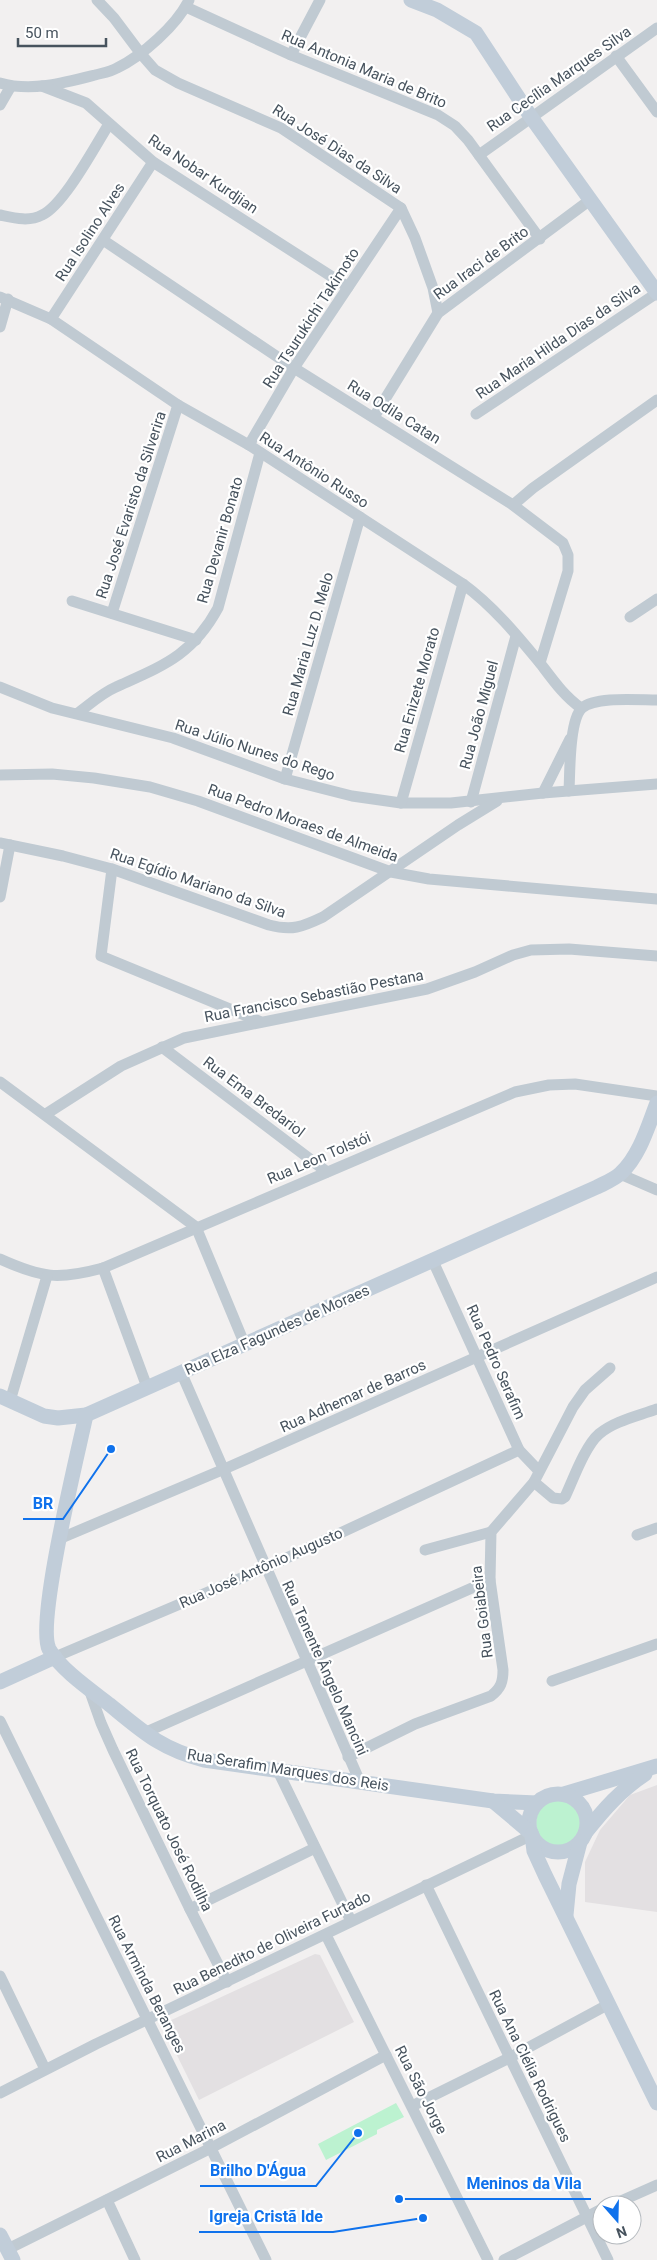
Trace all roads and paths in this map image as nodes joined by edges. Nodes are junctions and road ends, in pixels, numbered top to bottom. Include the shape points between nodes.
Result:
1 (97, 0) edge
2 (320, 0) edge
3 (413, 0) edge
4 (187, 4) edge
5 (657, 28) edge
6 (141, 54) junction
7 (291, 55) junction
8 (616, 56) junction
9 (5, 84) edge
10 (42, 86) junction
11 (0, 105) edge
12 (657, 112) edge
13 (531, 116) junction
14 (109, 124) junction
15 (479, 155) junction
16 (153, 162) junction
17 (590, 200) junction
18 (401, 208) junction
19 (0, 215) edge
20 (540, 239) junction
21 (103, 240) junction
22 (348, 287) junction
23 (657, 293) edge
24 (4, 298) edge
25 (438, 313) junction
26 (51, 319) junction
27 (0, 327) edge
28 (294, 368) junction
29 (657, 400) edge
30 (178, 405) junction
31 (476, 414) dead end
32 (374, 416) junction
33 (248, 446) junction
34 (260, 453) junction
35 (513, 505) junction
36 (360, 517) junction
37 (463, 584) junction
38 (657, 599) edge
39 (72, 601) dead end
40 (112, 613) junction
41 (630, 617) dead end
42 (516, 636) junction
43 (196, 640) junction
44 (540, 663) junction
45 (0, 687) edge
46 (657, 700) edge
47 (581, 708) junction
48 (78, 713) junction
49 (573, 732) junction
50 (0, 775) edge
51 (285, 779) junction
52 (657, 784) edge
53 (568, 791) junction
54 (543, 793) junction
55 (501, 798) junction
56 (471, 802) junction
57 (401, 803) junction
58 (5, 844) edge
59 (112, 869) junction
60 (391, 872) junction
61 (0, 897) edge
62 (657, 899) edge
63 (657, 956) edge
64 (259, 1022) junction
65 (162, 1047) junction
66 (0, 1082) edge
67 (657, 1096) edge
68 (657, 1103) edge
69 (46, 1114) junction
70 (327, 1172) junction
71 (620, 1174) junction
72 (657, 1190) edge
73 (196, 1227) junction
74 (0, 1259) edge
75 (432, 1259) junction
76 (103, 1268) junction
77 (46, 1276) junction
78 (657, 1277) edge
79 (245, 1345) junction
80 (479, 1357) junction
81 (610, 1368) dead end
82 (181, 1372) junction
83 (147, 1387) junction
84 (5, 1398) edge
85 (657, 1409) edge
86 (86, 1415) junction
87 (519, 1450) junction
88 (222, 1470) junction
89 (536, 1477) junction
90 (657, 1528) edge
91 (491, 1532) junction
92 (638, 1536) dead end
93 (59, 1539) junction
94 (425, 1550) dead end
95 (265, 1568) junction
96 (490, 1580) junction
97 (657, 1644) edge
98 (55, 1657) junction
99 (307, 1662) junction
100 (552, 1681) dead end
101 (0, 1682) edge
102 (89, 1689) junction
103 (0, 1721) edge
104 (144, 1733) junction
105 (348, 1757) junction
106 (656, 1766) edge
107 (277, 1769) junction
108 (360, 1782) junction
109 (564, 1794) junction
110 (493, 1801) junction
111 (536, 1803) junction
112 (531, 1834) junction
113 (583, 1837) junction
114 (315, 1848) junction
115 (426, 1885) junction
116 (190, 1909) junction
117 (566, 1915) junction
118 (351, 1921) junction
119 (326, 1935) junction
120 (0, 1976) edge
121 (228, 1982) junction
122 (609, 2004) junction
123 (148, 2019) junction
124 (386, 2054) junction
125 (509, 2058) junction
126 (45, 2069) junction
127 (0, 2093) edge
128 (657, 2103) edge
129 (412, 2106) junction
130 (212, 2148) junction
131 (657, 2185) edge
132 (634, 2195) edge
133 (107, 2200) junction
134 (592, 2214) edge
135 (587, 2216) junction
136 (0, 2235) edge
137 (10, 2255) edge
138 (136, 2260) edge
139 (266, 2260) edge
140 (488, 2260) edge
141 (504, 2260) edge
142 (608, 2260) edge

1 - 6 street, Rua José Dias da Silva
2 - 7 street
3 - 13 street via 476,33
4 - 6 street
4 - 7 street, Rua Antonia Maria de Brito
5 - 8 street, Rua Cecília Marques Silva
6 - 10 street via 116,69
6 - 18 street, Rua José Dias da Silva via 155,70 172,81 281,128
7 - 15 street, Rua Antonia Maria de Brito via 438,115 455,126
8 - 12 street
8 - 13 street, Rua Cecília Marques Silva
9 - 10 street
9 - 11 street
10 - 14 street, Rua Nobar Kurdjian via 86,103
13 - 15 street, Rua Cecília Marques Silva
13 - 17 street
14 - 16 street, Rua Nobar Kurdjian
14 - 19 street via 52,209 31,219
15 - 20 street, Rua Antonia Maria de Brito
16 - 21 street, Rua Isolino Alves
16 - 22 street, Rua Nobar Kurdjian
17 - 20 street, Rua Iraci de Brito
17 - 23 street
18 - 22 street, Rua Tsurukichi Takimoto
18 - 25 street, Rua José Dias da Silva via 430,280
20 - 25 street, Rua Iraci de Brito
21 - 26 street, Rua Isolino Alves
21 - 28 street, Rua Odila Catan
22 - 28 street, Rua Tsurukichi Takimoto
23 - 31 street, Rua Maria Hilda Dias da Silva
24 - 26 street, Rua Antônio Russo
24 - 27 street
25 - 32 street, Rua Iraci de Brito
26 - 30 street, Rua Antônio Russo
28 - 32 street, Rua Odila Catan
28 - 33 street, Rua Tsurukichi Takimoto
29 - 35 street
30 - 33 street, Rua Antônio Russo
30 - 40 street, Rua José Evaristo da Silverira
32 - 35 street, Rua Odila Catan
33 - 34 street, Rua Antônio Russo
34 - 36 street, Rua Antônio Russo
34 - 43 street, Rua Devanir Bonato via 218,608
35 - 44 street, Rua Odila Catan via 563,543 568,555 568,571
36 - 37 street, Rua Antônio Russo
36 - 51 street, Rua Maria Luz D. Melo
37 - 42 street, Rua Antônio Russo via 482,599
37 - 57 street, Rua Enizete Morato
38 - 41 street
39 - 40 street
40 - 43 street
42 - 44 street, Rua Antônio Russo
42 - 56 street, Rua João Miguel
43 - 48 street, Rua Devanir Bonato via 152,672 115,687
44 - 47 street, Rua Antônio Russo via 564,694
45 - 48 street, Rua Júlio Nunes do Rego via 52,708
46 - 47 street via 598,701
47 - 49 street
48 - 51 street, Rua Júlio Nunes do Rego via 174,738
49 - 53 street
49 - 54 street
50 - 60 street, Rua Pedro Moraes de Almeida via 60,775 150,787 198,801
51 - 57 street, Rua Júlio Nunes do Rego via 352,796
52 - 53 street, Rua Júlio Nunes do Rego
53 - 54 street, Rua Júlio Nunes do Rego
54 - 55 street, Rua Júlio Nunes do Rego
55 - 56 street, Rua Júlio Nunes do Rego
55 - 60 street, Rua Egídio Mariano da Silva
56 - 57 street, Rua Júlio Nunes do Rego
58 - 59 street, Rua Egídio Mariano da Silva
58 - 61 street
59 - 60 street, Rua Egídio Mariano da Silva via 286,930 323,916
59 - 64 street via 101,956
60 - 62 street, Rua Pedro Moraes de Almeida via 482,886
63 - 64 street, Rua Francisco Sebastião Pestana via 569,949 531,950 427,990
64 - 65 street, Rua Francisco Sebastião Pestana via 193,1036
65 - 69 street, Rua Francisco Sebastião Pestana via 121,1066
65 - 70 street, Rua Ema Bredariol
66 - 69 street
67 - 70 street, Rua Leon Tolstói via 575,1084 515,1092
68 - 71 street, Rua Elza Fagundes de Moraes via 637,1151
69 - 73 street
70 - 73 street, Rua Leon Tolstói
71 - 72 street
71 - 75 street, Rua Elza Fagundes de Moraes via 598,1187
73 - 76 street, Rua Leon Tolstói
73 - 79 street
74 - 77 street, Rua Leon Tolstói
75 - 79 street, Rua Elza Fagundes de Moraes
75 - 80 street, Rua Pedro Serafim
76 - 77 street, Rua Leon Tolstói via 62,1277
76 - 83 street
77 - 84 street
78 - 80 street, Rua Adhemar de Barros
79 - 82 street, Rua Elza Fagundes de Moraes
80 - 87 street, Rua Pedro Serafim
80 - 88 street, Rua Adhemar de Barros
81 - 89 street via 585,1390 573,1407
82 - 83 street, Rua Elza Fagundes de Moraes
82 - 88 street, Rua Tenente Ângelo Mancini
83 - 86 street, Rua Elza Fagundes de Moraes
84 - 86 street, Rua Elza Fagundes de Moraes via 44,1416
85 - 89 street, Rua Pedro Serafim via 598,1434 562,1499 554,1498
86 - 93 street
87 - 89 street, Rua Pedro Serafim
87 - 95 street, Rua José Antônio Augusto
88 - 93 street, Rua Adhemar de Barros
88 - 95 street, Rua Tenente Ângelo Mancini
89 - 91 street
90 - 92 street
91 - 94 street
91 - 96 street, Rua Goiabeira
93 - 98 street via 46,1624 48,1647
95 - 98 street, Rua José Antônio Augusto
95 - 99 street, Rua Tenente Ângelo Mancini
96 - 99 street
96 - 105 street, Rua Goiabeira via 504,1681 495,1693 415,1724
97 - 100 street
98 - 101 street, Rua José Antônio Augusto
98 - 102 street, Rua Serafim Marques dos Reis
99 - 104 street
99 - 105 street, Rua Tenente Ângelo Mancini
102 - 104 street, Rua Serafim Marques dos Reis
102 - 116 street, Rua Torquato José Rodilha via 109,1741
103 - 123 street, Rua Arminda Beranges
104 - 107 street, Rua Serafim Marques dos Reis via 172,1751 188,1756
105 - 108 street, Rua Tenente Ângelo Mancini
106 - 109 street
106 - 113 street via 623,1789
107 - 108 street, Rua Serafim Marques dos Reis
107 - 114 street
108 - 110 street, Rua Serafim Marques dos Reis
109 - 111 street via 544,1797
109 - 113 street via 580,1804 586,1817
110 - 111 street, Rua Serafim Marques dos Reis
110 - 112 street
111 - 112 street via 529,1817
112 - 113 street via 545,1849 555,1852 565,1851
112 - 115 street, Rua Benedito de Oliveira Furtado
112 - 117 street via 534,1851
113 - 117 street via 569,1884
114 - 116 street
114 - 118 street
115 - 118 street, Rua Benedito de Oliveira Furtado
115 - 125 street, Rua Ana Clélia Rodrigues
116 - 121 street, Rua Torquato José Rodilha
117 - 122 street
118 - 119 street, Rua Benedito de Oliveira Furtado
119 - 121 street, Rua Benedito de Oliveira Furtado
119 - 124 street, Rua São Jorge
120 - 126 street
121 - 123 street, Rua Benedito de Oliveira Furtado
122 - 125 street
122 - 128 street
123 - 126 street, Rua Benedito de Oliveira Furtado
123 - 130 street, Rua Arminda Beranges
124 - 129 street, Rua São Jorge
124 - 130 street, Rua Marina
125 - 129 street
125 - 135 street, Rua Ana Clélia Rodrigues
126 - 127 street, Rua Benedito de Oliveira Furtado
129 - 140 street, Rua São Jorge
130 - 133 street, Rua Marina
130 - 139 street, Rua Arminda Beranges
131 - 132 street
133 - 137 street, Rua Marina
133 - 138 street
134 - 135 street
135 - 141 street
135 - 142 street, Rua Ana Clélia Rodrigues
136 - 137 street

